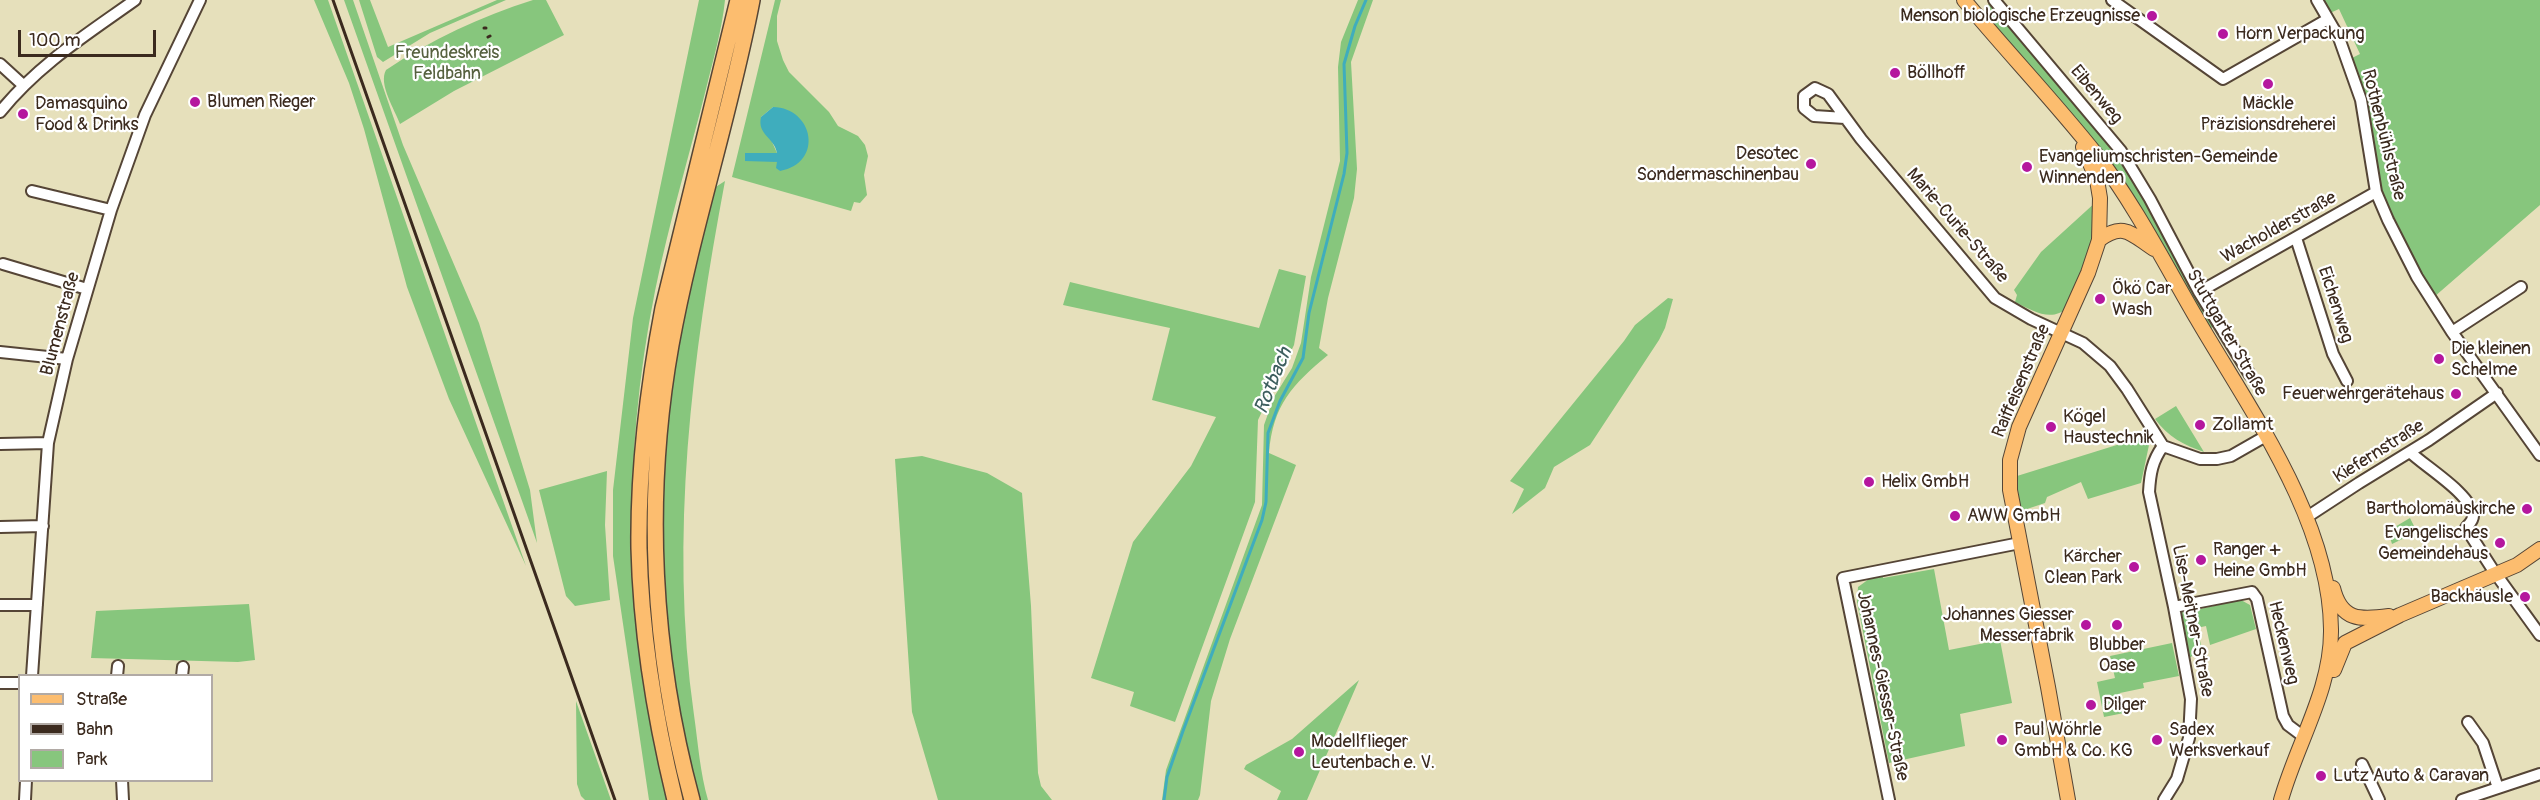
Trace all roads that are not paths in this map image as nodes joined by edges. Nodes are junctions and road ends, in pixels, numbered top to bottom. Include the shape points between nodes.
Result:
1 (135, 0) edge
2 (200, 0) edge
3 (752, 0) edge
4 (1994, 0) edge
5 (2112, 0) edge
6 (2317, 0) edge
7 (1968, 2) edge
8 (735, 4) edge
9 (2328, 19) junction
10 (0, 64) edge
11 (23, 85) junction
12 (0, 112) edge
13 (1845, 118) dead end
14 (2072, 126) junction
15 (32, 191) dead end
16 (2376, 192) junction
17 (111, 210) junction
18 (2296, 238) junction
19 (2099, 240) junction
20 (2158, 252) junction
21 (3, 264) dead end
22 (2521, 287) dead end
23 (87, 289) junction
24 (2199, 292) junction
25 (2452, 332) junction
26 (2062, 333) junction
27 (0, 352) edge
28 (67, 359) junction
29 (2250, 375) dead end
30 (2347, 381) dead end
31 (2497, 393) junction
32 (2266, 436) junction
33 (48, 443) junction
34 (0, 444) edge
35 (2163, 446) junction
36 (2410, 453) junction
37 (2540, 455) edge
38 (2307, 517) junction
39 (43, 526) junction
40 (0, 527) edge
41 (2020, 543) junction
42 (2540, 549) edge
43 (2325, 574) junction
44 (2496, 574) junction
45 (0, 605) edge
46 (37, 605) junction
47 (2174, 607) junction
48 (2400, 615) junction
49 (2540, 635) edge
50 (32, 674) edge
51 (0, 683) edge
52 (18, 683) edge
53 (2319, 698) junction
54 (2468, 722) dead end
55 (2304, 737) junction
56 (2362, 764) dead end
57 (2540, 774) edge
58 (26, 782) edge
59 (122, 782) edge
60 (2498, 788) junction
61 (25, 800) edge
62 (123, 800) edge
63 (675, 800) edge
64 (692, 800) edge
65 (1888, 800) edge
66 (2068, 800) edge
67 (2164, 800) edge
68 (2281, 800) edge
69 (2379, 800) edge
70 (2462, 800) edge

1 - 11 street via 52,58
2 - 17 street, Blumenstraße via 145,115
3 - 64 highway via 679,307 657,457 655,538 661,640
4 - 24 street, Eibenweg via 2121,151
5 - 9 street via 2223,79
6 - 9 street, Rothenbühlstraße
7 - 14 main road, Stuttgarter Straße
8 - 63 highway via 663,308 644,430 639,550 645,622 651,685
9 - 16 street, Rothenbühlstraße via 2361,100
10 - 11 street
11 - 12 street
13 - 26 street, Marie-Curie-Straße via 1995,298
14 - 19 main road, Raiffeisenstraße via 2097,180
14 - 20 main road, Stuttgarter Straße via 2119,186
15 - 17 street
16 - 18 street, Wacholderstraße
16 - 25 street, Rothenbühlstraße via 2417,277
17 - 23 street, Blumenstraße
18 - 24 street, Wacholderstraße
18 - 30 street, Eichenweg via 2333,354
19 - 20 main road via 2121,230 2132,233
19 - 26 main road, Raiffeisenstraße
20 - 32 main road, Stuttgarter Straße
21 - 23 street
22 - 25 street
23 - 28 street, Blumenstraße
24 - 29 street, Eibenweg
25 - 31 street, Rothenbühlstraße
26 - 35 street, Marie-Curie-Straße via 2083,343 2110,366
26 - 41 main road, Raiffeisenstraße via 2014,442 2010,490
27 - 28 street
28 - 33 street, Blumenstraße
31 - 36 street, Kiefernstraße
31 - 37 street, Rothenbühlstraße
32 - 35 street via 2231,456 2217,459 2200,459
32 - 38 main road, Stuttgarter Straße
33 - 34 street
33 - 39 street, Blumenstraße
35 - 47 street, Lise-Meitner-Straße via 2150,472 2149,492
36 - 38 street, Kiefernstraße
36 - 44 street via 2467,501 2473,519 2466,528
38 - 43 main road, Stuttgarter Straße
39 - 40 street
39 - 46 street, Blumenstraße
41 - 65 street, Johannes-Giesser-Straße via 1843,578
41 - 66 main road, Raiffeisenstraße
42 - 44 main road via 2526,561
43 - 48 main road via 2338,604 2348,615
43 - 53 main road, Stuttgarter Straße via 2331,628
44 - 48 main road
44 - 49 street
45 - 46 street
46 - 50 street, Blumenstraße
47 - 55 street, Heckenweg via 2252,592 2257,599 2283,716
47 - 67 street, Lise-Meitner-Straße via 2192,719 2183,763
48 - 53 main road via 2345,643 2331,683
51 - 52 street
53 - 55 main road, Stuttgarter Straße
54 - 60 street via 2482,742
55 - 68 main road, Stuttgarter Straße
56 - 69 street
57 - 60 street
58 - 61 street
59 - 62 street
60 - 70 street

